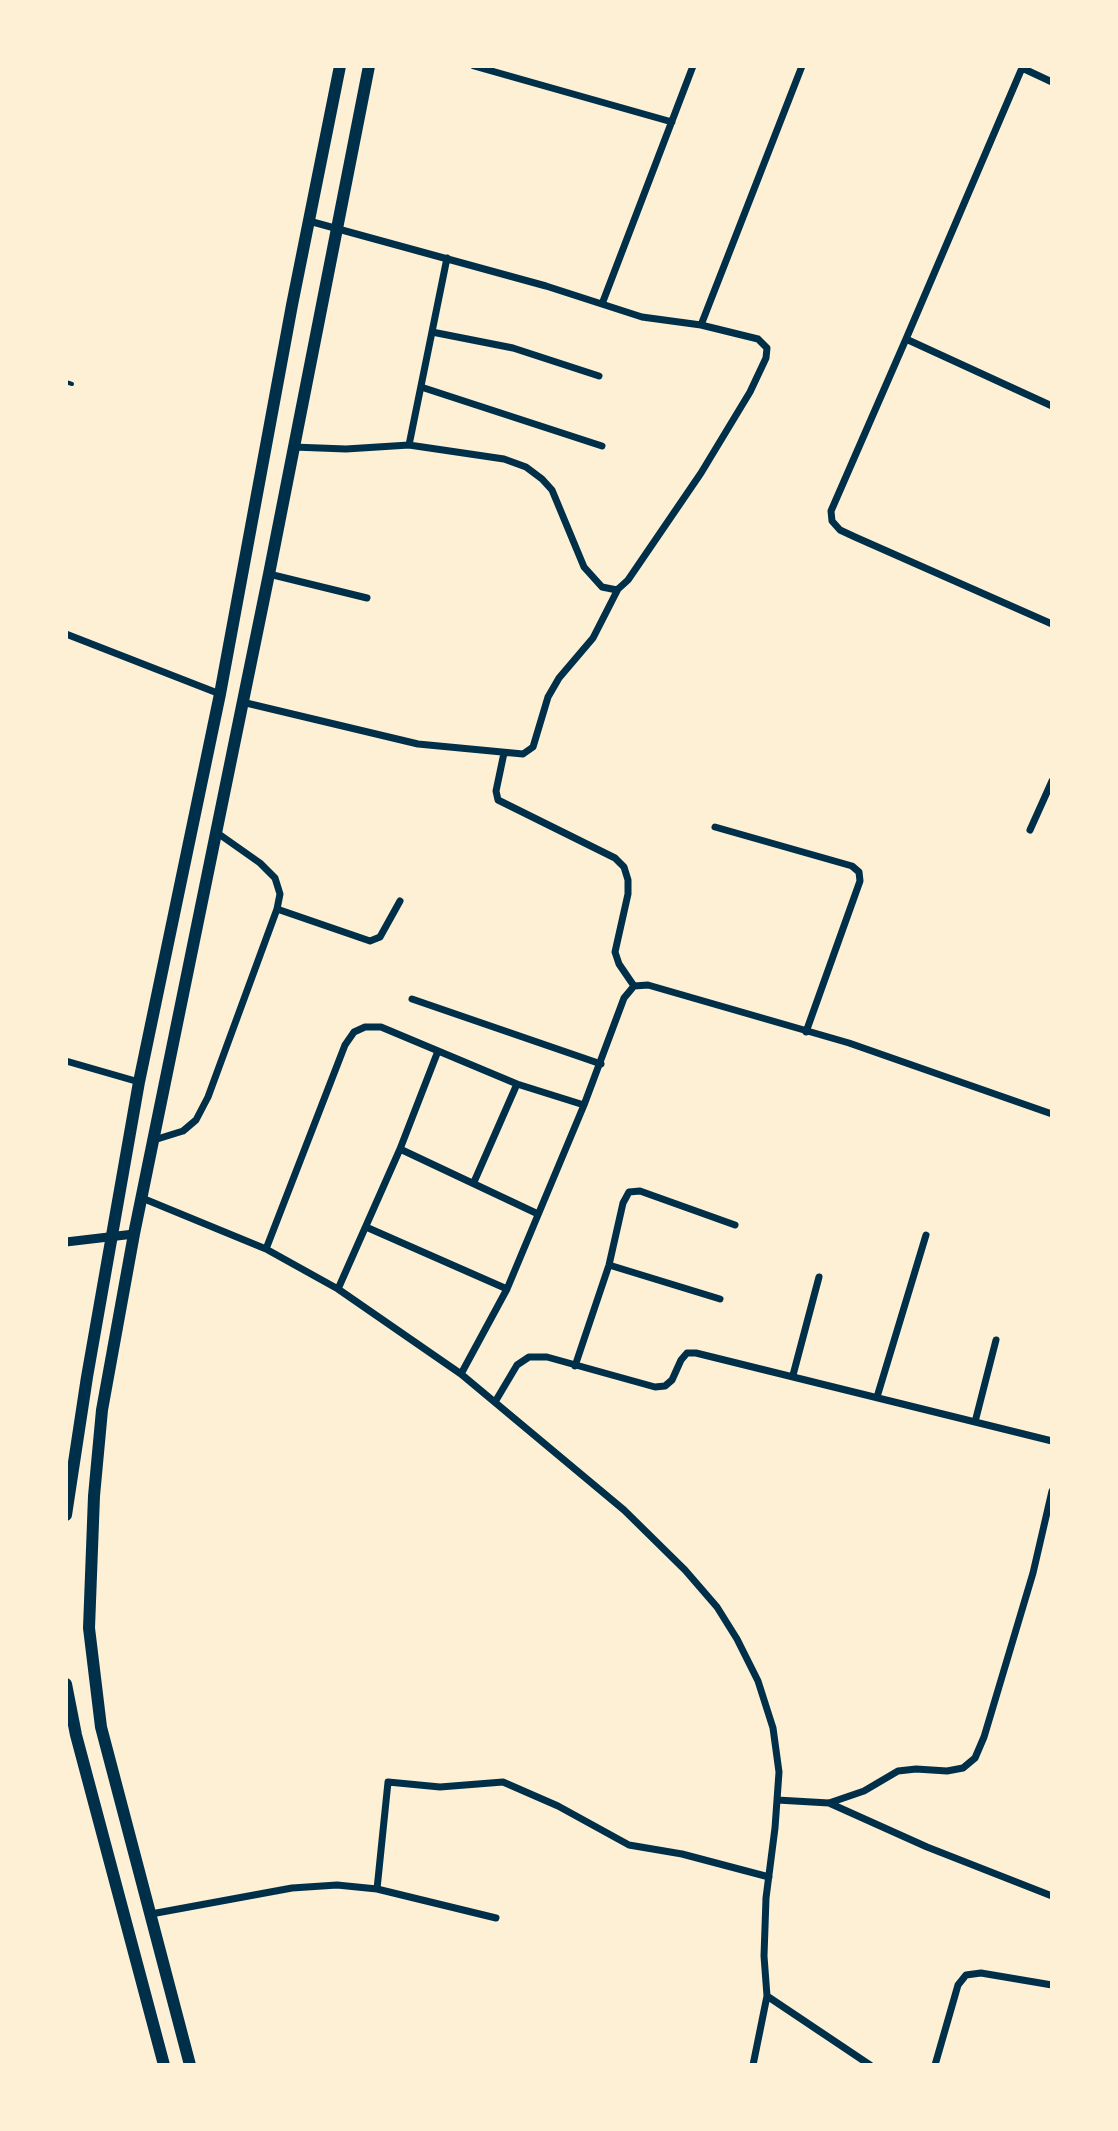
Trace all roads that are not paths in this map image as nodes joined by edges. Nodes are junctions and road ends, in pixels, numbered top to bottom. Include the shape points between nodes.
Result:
1 (340, 66) edge
2 (369, 66) edge
3 (474, 66) edge
4 (693, 66) edge
5 (802, 66) edge
6 (1020, 67) edge
7 (1052, 82) edge
8 (672, 122) junction
9 (309, 221) junction
10 (337, 228) junction
11 (447, 258) junction
12 (602, 304) junction
13 (701, 325) junction
14 (432, 332) junction
15 (906, 339) junction
16 (599, 376) dead end
17 (421, 387) junction
18 (1052, 406) edge
19 (409, 445) junction
20 (602, 446) dead end
21 (293, 447) junction
22 (269, 574) junction
23 (618, 589) junction
24 (367, 598) dead end
25 (1052, 624) edge
26 (66, 634) edge
27 (220, 694) junction
28 (242, 702) junction
29 (504, 753) junction
30 (1052, 781) edge
31 (715, 827) dead end
32 (1030, 830) dead end
33 (216, 832) junction
34 (400, 901) dead end
35 (277, 909) junction
36 (634, 986) junction
37 (412, 999) dead end
38 (806, 1032) junction
39 (438, 1051) junction
40 (66, 1061) edge
41 (601, 1064) junction
42 (139, 1082) junction
43 (517, 1084) junction
44 (584, 1105) junction
45 (1052, 1114) edge
46 (154, 1140) junction
47 (400, 1149) junction
48 (474, 1182) junction
49 (142, 1198) junction
50 (538, 1214) junction
51 (735, 1225) dead end
52 (366, 1227) junction
53 (134, 1234) junction
54 (926, 1235) dead end
55 (112, 1237) junction
56 (66, 1242) edge
57 (266, 1249) junction
58 (609, 1265) junction
59 (819, 1277) dead end
60 (338, 1289) junction
61 (507, 1289) junction
62 (720, 1299) dead end
63 (996, 1340) dead end
64 (575, 1366) junction
65 (461, 1374) junction
66 (793, 1375) junction
67 (877, 1397) junction
68 (495, 1402) junction
69 (975, 1422) junction
70 (1052, 1441) edge
71 (1052, 1491) edge
72 (66, 1515) edge
73 (66, 1684) edge
74 (777, 1800) junction
75 (829, 1803) junction
76 (769, 1877) junction
77 (377, 1889) junction
78 (1052, 1896) edge
79 (151, 1914) junction
80 (496, 1918) dead end
81 (1052, 1985) edge
82 (767, 1996) junction
83 (164, 2065) edge
84 (190, 2065) edge
85 (753, 2065) edge
86 (870, 2065) edge
87 (935, 2065) edge

1 - 9 highway
2 - 10 highway
3 - 8 street
4 - 8 street
5 - 13 street
6 - 7 street
6 - 15 street
8 - 12 street
9 - 10 street
9 - 27 highway
10 - 11 street
10 - 21 highway
11 - 12 street
11 - 14 street
12 - 13 street via 642,317
13 - 23 street via 758,339 767,348 766,358 701,473
14 - 16 street via 513,348
14 - 17 street
15 - 18 street
15 - 25 street via 835,499 832,521 840,530
17 - 19 street
17 - 20 street
19 - 21 street
19 - 23 street via 526,467 552,490 584,567 602,587
21 - 22 highway
22 - 24 street
22 - 28 highway
23 - 29 street via 593,638 548,697 533,747 523,754
26 - 27 street
27 - 42 highway
28 - 29 street via 418,744
28 - 33 highway
29 - 36 street via 498,800 624,867 628,894 615,952
30 - 32 street
31 - 38 street via 859,872
33 - 35 street via 275,878
33 - 46 highway
34 - 35 street via 380,937 370,941
35 - 46 street via 196,1120 183,1131
36 - 38 street via 648,985
36 - 41 street via 624,998
37 - 41 street
38 - 45 street
39 - 43 street
39 - 47 street
39 - 57 street via 381,1027 354,1032
40 - 42 street
41 - 44 street
42 - 55 highway
43 - 44 street
43 - 48 street
44 - 50 street
46 - 49 highway
47 - 48 street
47 - 52 street
48 - 50 street
49 - 53 highway
49 - 57 street
50 - 61 street
51 - 58 street via 640,1191 629,1192
52 - 60 street
52 - 61 street
53 - 55 street
53 - 79 highway via 102,1410 89,1628 101,1727
54 - 67 street
55 - 56 street
55 - 72 highway
57 - 60 street
58 - 62 street
58 - 64 street
59 - 66 street
60 - 65 street
61 - 65 street
63 - 69 street
64 - 66 street via 665,1386 687,1353 696,1353
64 - 68 street via 547,1357 522,1361
65 - 68 street
66 - 67 street
67 - 69 street
68 - 74 street via 624,1510 717,1607 758,1681 773,1728
69 - 70 street
71 - 75 street via 1033,1573 975,1758 963,1768 947,1771 898,1771
73 - 83 highway
74 - 75 street
74 - 76 street
75 - 78 street
76 - 77 street via 629,1845 503,1782 440,1787 388,1782
76 - 82 street
77 - 79 street via 292,1888
77 - 80 street
79 - 84 highway
81 - 87 street via 966,1975 958,1985
82 - 85 street
82 - 86 street

